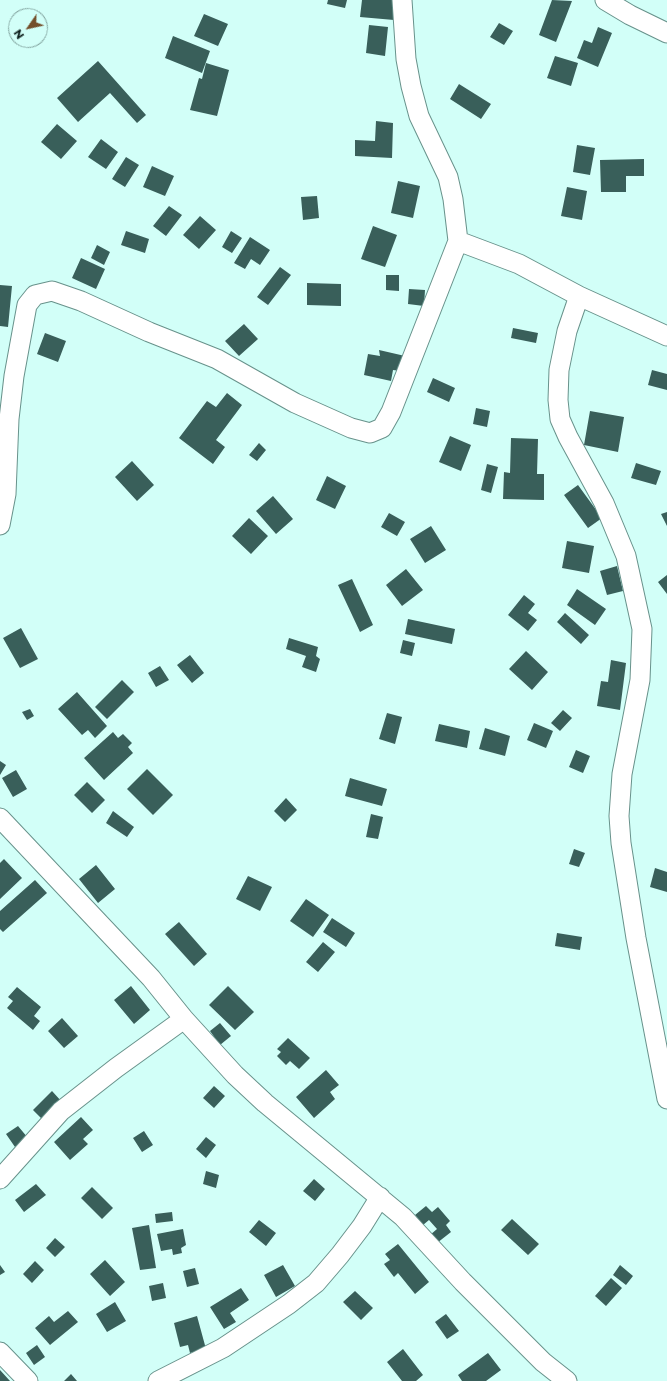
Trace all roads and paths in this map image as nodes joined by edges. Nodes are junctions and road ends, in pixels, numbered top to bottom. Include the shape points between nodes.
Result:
1 (402, 0) edge
2 (605, 0) edge
3 (667, 33) edge
4 (458, 241) junction
5 (580, 296) junction
6 (667, 336) edge
7 (0, 525) edge
8 (0, 818) edge
9 (184, 1019) junction
10 (667, 1099) edge
11 (0, 1179) edge
12 (380, 1197) junction
13 (0, 1352) edge
14 (28, 1381) edge
15 (158, 1381) edge
16 (567, 1381) edge

1 - 4 street via 404,44 411,86 419,116 448,177
2 - 3 street
4 - 5 street via 518,264
4 - 7 street via 391,412 382,428 370,433 350,428 295,403 216,359 81,301 52,291 35,295 27,305 14,376 9,419 6,494
5 - 6 street
5 - 10 street via 566,331 559,370 560,419 604,503 626,556 642,629 640,680 622,774 619,816 636,938
8 - 9 street via 151,978
9 - 11 street via 61,1111
9 - 12 street via 225,1065 265,1103
12 - 15 street via 358,1232 316,1283 223,1348
12 - 16 street via 403,1217 543,1362
13 - 14 street

